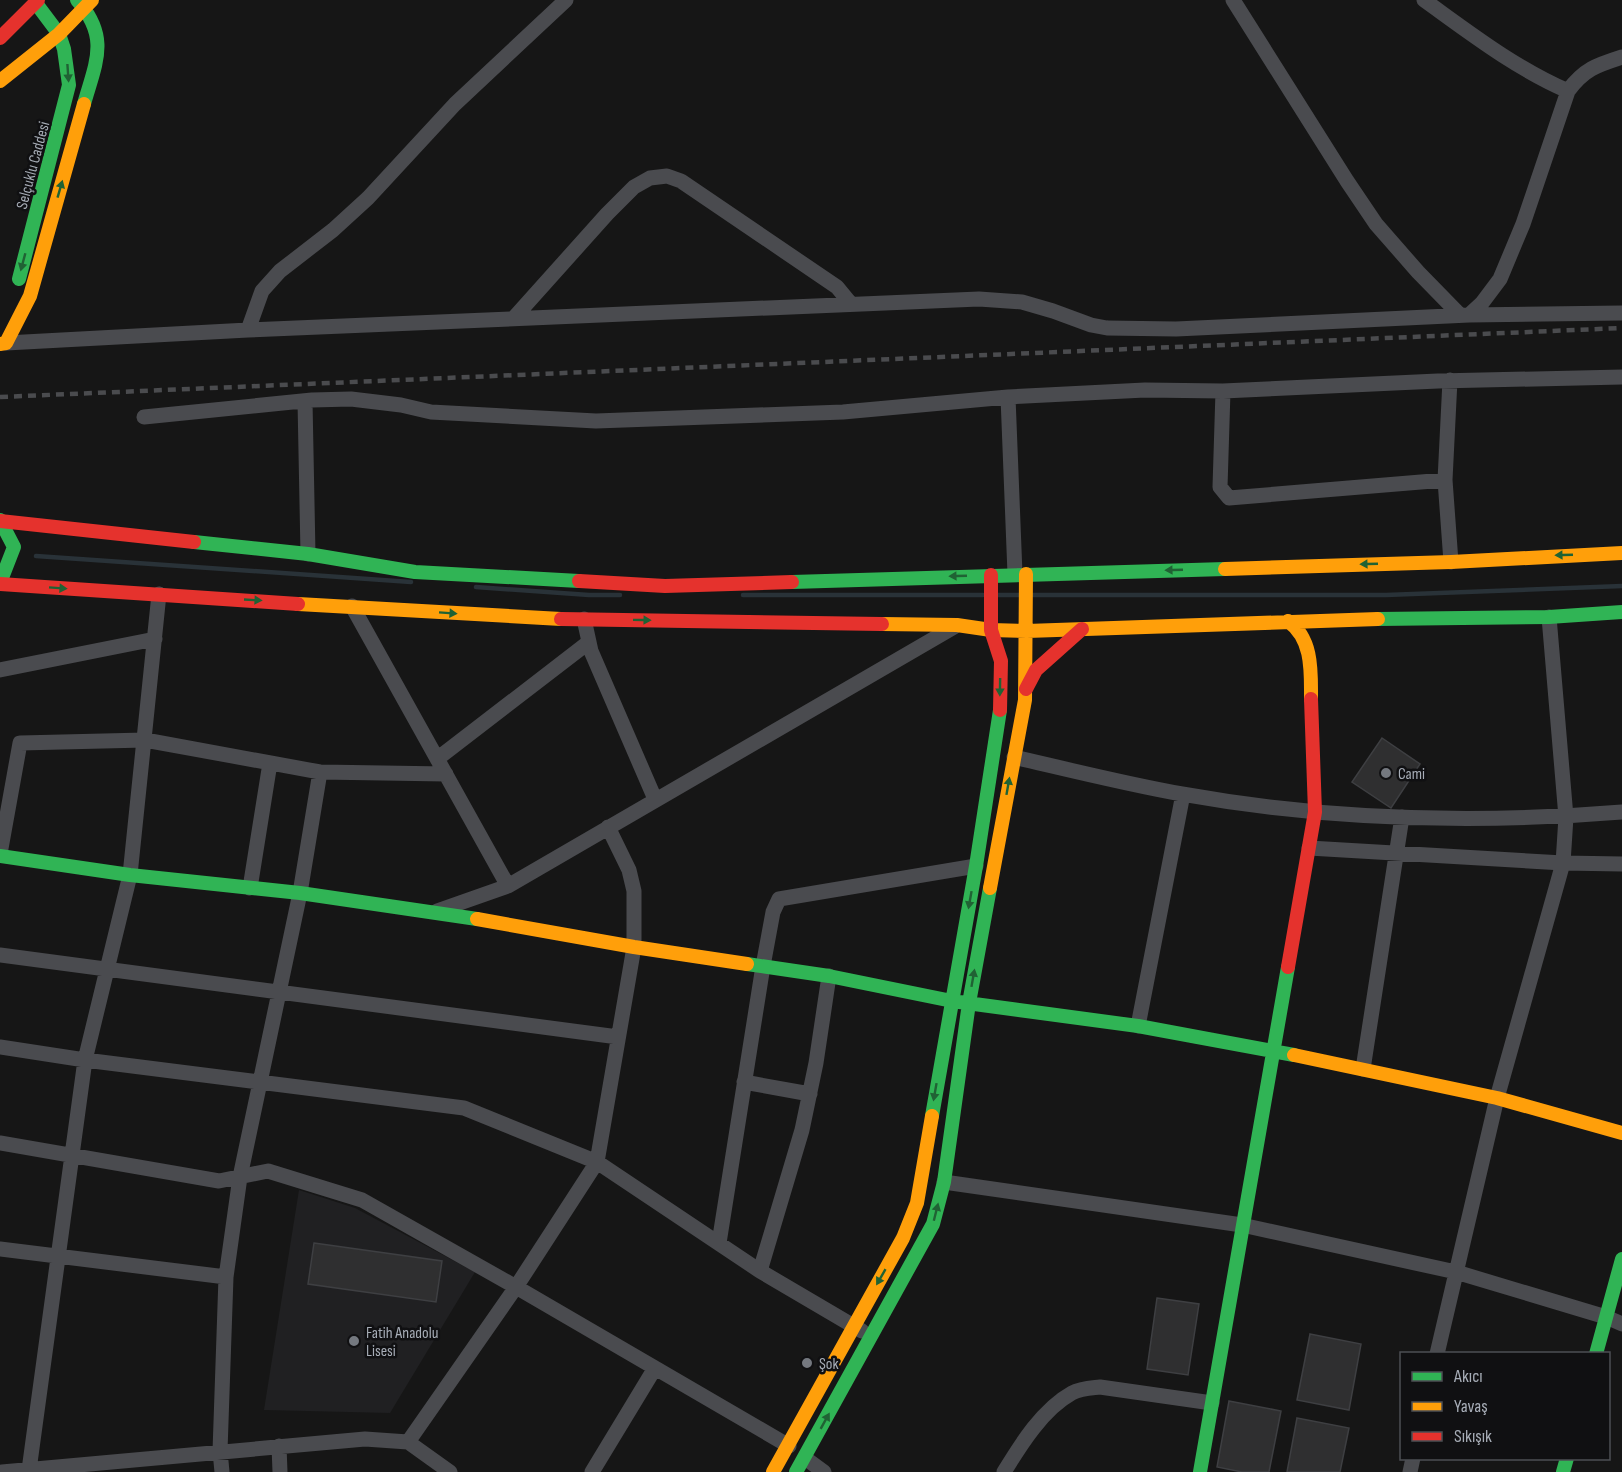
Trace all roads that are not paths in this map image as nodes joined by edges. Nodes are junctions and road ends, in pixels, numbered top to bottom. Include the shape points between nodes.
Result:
1 (566, 0) edge
2 (1233, 0) edge
3 (1424, 0) edge
4 (37, 1) edge
5 (85, 3) edge
6 (19, 19) junction
7 (0, 30) edge
8 (59, 34) junction
9 (0, 38) edge
10 (1622, 57) edge
11 (0, 81) edge
12 (1568, 91) junction
13 (851, 304) junction
14 (1622, 313) edge
15 (1465, 315) junction
16 (513, 319) junction
17 (248, 330) junction
18 (3, 343) edge
19 (1622, 377) edge
20 (1450, 381) junction
21 (1223, 391) junction
22 (1008, 397) junction
23 (304, 401) junction
24 (144, 417) dead end
25 (1445, 480) junction
26 (0, 521) edge
27 (1622, 553) edge
28 (308, 554) junction
29 (1451, 562) junction
30 (1023, 578) junction
31 (991, 581) junction
32 (0, 584) edge
33 (159, 594) junction
34 (352, 606) junction
35 (1622, 612) edge
36 (1549, 617) junction
37 (584, 619) junction
38 (1334, 619) junction
39 (1288, 621) junction
40 (991, 623) junction
41 (957, 625) junction
42 (1027, 625) junction
43 (1083, 629) junction
44 (155, 639) junction
45 (589, 642) junction
46 (1316, 645) junction
47 (0, 670) edge
48 (1025, 690) junction
49 (145, 741) junction
50 (1014, 757) junction
51 (437, 759) junction
52 (270, 763) junction
53 (320, 771) junction
54 (446, 774) junction
55 (1183, 794) junction
56 (655, 799) junction
57 (1315, 812) junction
58 (1622, 812) edge
59 (1566, 817) junction
60 (1402, 818) junction
61 (608, 826) junction
62 (1309, 848) junction
63 (1397, 853) junction
64 (0, 855) edge
65 (1563, 863) junction
66 (1622, 864) edge
67 (976, 866) junction
68 (130, 875) junction
69 (508, 886) junction
70 (250, 888) junction
71 (300, 893) junction
72 (435, 912) junction
73 (634, 947) junction
74 (0, 955) edge
75 (763, 966) junction
76 (107, 970) junction
77 (829, 976) junction
78 (279, 992) junction
79 (952, 1001) junction
80 (969, 1003) junction
81 (1138, 1026) junction
82 (618, 1037) junction
83 (0, 1047) edge
84 (1273, 1050) junction
85 (85, 1060) junction
86 (1363, 1069) junction
87 (260, 1082) junction
88 (744, 1082) junction
89 (810, 1094) junction
90 (1497, 1098) junction
91 (1622, 1133) edge
92 (0, 1143) edge
93 (71, 1157) junction
94 (597, 1162) junction
95 (240, 1177) junction
96 (944, 1182) junction
97 (1242, 1225) junction
98 (719, 1243) junction
99 (0, 1249) edge
100 (57, 1256) junction
101 (1622, 1259) edge
102 (760, 1271) junction
103 (1456, 1272) junction
104 (226, 1277) junction
105 (516, 1287) junction
106 (1606, 1317) junction
107 (853, 1324) junction
108 (1622, 1324) edge
109 (872, 1338) junction
110 (1437, 1352) edge
111 (1596, 1352) edge
112 (655, 1368) junction
113 (1212, 1403) junction
114 (408, 1442) junction
115 (279, 1446) junction
116 (789, 1446) junction
117 (220, 1451) junction
118 (805, 1458) junction
119 (29, 1470) junction
120 (2, 1472) edge
121 (222, 1472) edge
122 (280, 1472) edge
123 (450, 1472) edge
124 (592, 1472) edge
125 (773, 1472) edge
126 (796, 1472) edge
127 (824, 1472) edge
128 (1004, 1472) edge
129 (1200, 1472) edge

1 - 17 street via 454,104 368,198 280,272 262,291
2 - 15 street via 1376,224 1418,272
3 - 12 street via 1498,53
4 - 6 street
4 - 8 street, Selçuklu Caddesi
5 - 8 street
18 -> 5 street via 30,297 96,63 99,30
6 - 7 street
6 - 9 street
8 - 11 street
8 -> 18 street, Selçuklu Caddesi via 68,64 67,95
10 - 12 street via 1587,70
12 - 15 street via 1500,279 1482,303
13 - 15 street via 979,299 1022,302 1107,328 1176,329
13 - 16 street
13 - 16 street via 837,287 681,181 667,176 650,178 634,187
14 - 15 street
16 - 17 street
17 - 18 street
19 - 20 street
20 - 21 street
20 - 25 street
21 - 22 street via 1145,390
21 - 25 street via 1220,487 1229,498
22 - 23 street via 843,412 596,421 431,412 351,399
22 - 30 street
23 - 24 street
23 - 28 street
25 - 29 street
26 - 28 street
26 - 32 street via 14,547
27 -> 29 street
31 -> 28 street via 665,586 415,572
29 -> 30 street
30 - 31 street
30 - 42 street
31 - 40 street
32 -> 33 street
33 -> 34 street
33 - 44 street
34 -> 37 street
34 - 51 street
35 - 36 street
36 - 38 street
36 - 59 street
37 -> 41 street
37 - 45 street
38 - 39 street
38 - 46 street
39 - 43 street
39 - 46 street
40 - 41 street
40 - 42 street
40 -> 67 street via 1001,661 1000,712
41 - 56 street
42 - 43 street
42 - 48 street
43 - 48 street via 1036,670
44 - 47 street
44 - 49 street
45 - 51 street
45 - 56 street
46 - 57 street
48 - 50 street
49 - 52 street
49 - 64 street via 20,743
49 - 68 street
50 - 55 street
80 -> 50 street
51 - 54 street
52 - 53 street
52 - 70 street
53 - 54 street
53 - 71 street
54 - 69 street
55 - 57 street
55 - 81 street
56 - 61 street
57 - 60 street
57 - 62 street
58 - 59 street
59 - 60 street
59 - 65 street
60 - 63 street
61 - 69 street
61 - 73 street via 629,870 634,891
62 - 63 street
62 - 84 street
63 - 65 street
63 - 86 street
64 - 68 street
65 - 66 street
65 - 90 street
67 - 75 street via 779,899
67 -> 79 street
68 - 70 street
68 - 76 street
69 - 72 street
70 - 71 street
71 - 72 street
71 - 78 street
72 - 73 street
73 - 75 street
73 - 82 street
74 - 76 street
75 - 77 street
75 - 88 street
76 - 78 street
76 - 85 street
77 - 79 street
77 - 89 street
78 - 82 street
78 - 87 street
79 - 80 street
79 -> 107 street via 917,1203 903,1238
80 - 81 street
80 - 96 street
81 - 84 street
82 - 94 street
83 - 85 street
84 - 86 street
84 - 97 street
85 - 87 street
85 - 93 street
86 - 90 street
87 - 94 street via 464,1108
87 - 95 street
88 - 89 street
88 - 98 street
89 - 102 street
90 - 91 street
90 - 103 street
92 - 93 street
93 - 95 street via 219,1181
93 - 100 street
94 - 98 street
94 - 105 street
95 - 104 street
95 - 105 street via 268,1171 362,1200
96 - 97 street
109 -> 96 street via 933,1224
97 - 103 street
97 - 113 street
98 - 102 street
99 - 100 street
100 - 104 street
100 - 119 street
101 - 106 street
102 - 107 street
103 - 106 street
103 - 110 street
104 - 117 street
105 - 112 street
105 - 114 street
106 - 108 street
106 - 111 street
107 - 109 street
107 - 116 street
118 -> 109 street
112 - 116 street
112 - 124 street
113 - 128 street via 1100,1387 1072,1392 1046,1413
113 - 129 street
114 - 115 street via 365,1439
114 - 123 street
115 - 117 street
115 - 122 street
116 - 125 street
117 - 119 street
117 - 121 street
118 - 126 street
118 - 127 street
119 - 120 street

